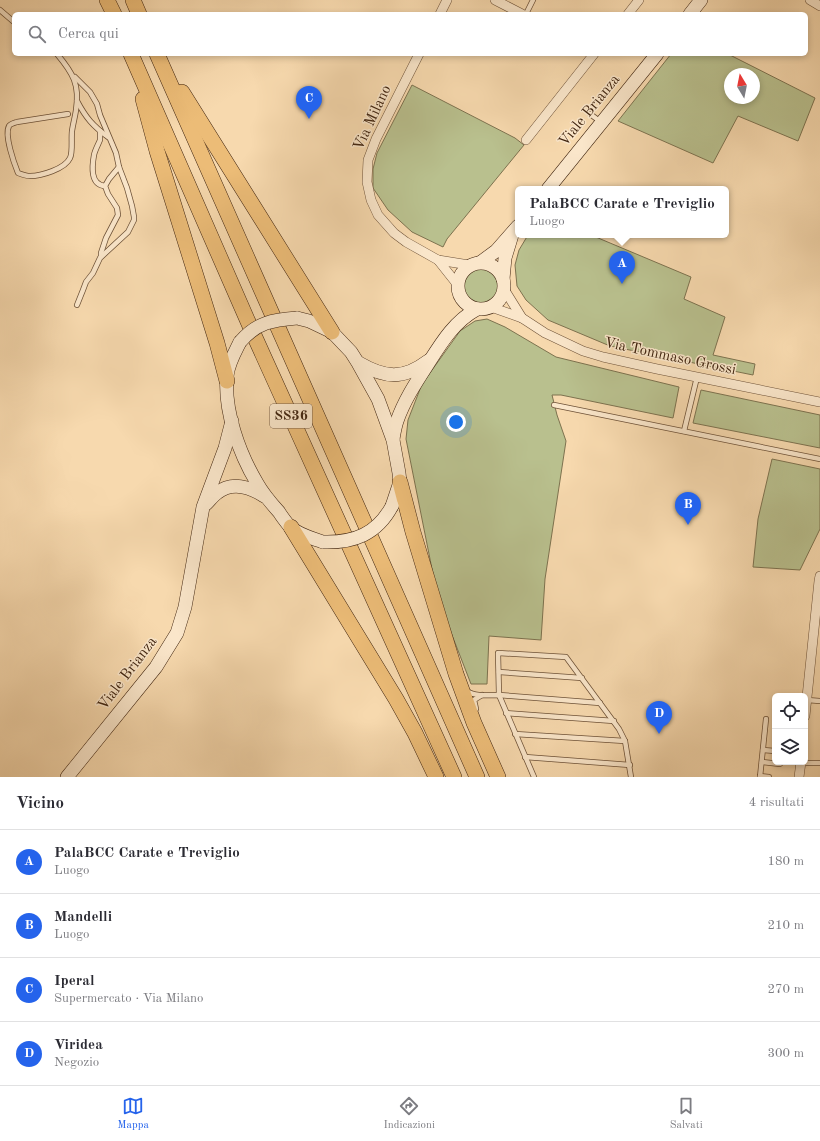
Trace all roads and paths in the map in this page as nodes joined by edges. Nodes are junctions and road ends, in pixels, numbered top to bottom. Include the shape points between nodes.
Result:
1 (107, 0) edge
2 (133, 0) edge
3 (448, 0) edge
4 (494, 0) edge
5 (533, 0) edge
6 (639, 0) edge
7 (701, 0) edge
8 (810, 0) edge
9 (820, 6) edge
10 (0, 10) edge
11 (113, 12) edge
12 (138, 12) edge
13 (441, 12) edge
14 (518, 12) edge
15 (527, 12) edge
16 (630, 12) edge
17 (692, 12) edge
18 (12, 20) edge
19 (58, 56) edge
20 (132, 56) edge
21 (132, 56) edge
22 (159, 56) edge
23 (159, 56) edge
24 (418, 56) edge
25 (592, 56) edge
26 (655, 56) edge
27 (73, 76) junction
28 (77, 101) junction
29 (68, 114) dead end
30 (590, 114) dead end
31 (601, 122) junction
32 (100, 130) junction
33 (109, 138) junction
34 (526, 140) dead end
35 (119, 167) junction
36 (105, 186) junction
37 (550, 186) edge
38 (515, 229) edge
39 (101, 256) junction
40 (438, 260) junction
41 (475, 264) junction
42 (504, 284) junction
43 (458, 290) junction
44 (77, 305) dead end
45 (491, 307) junction
46 (477, 309) junction
47 (522, 318) junction
48 (332, 332) junction
49 (450, 332) junction
50 (432, 357) junction
51 (358, 363) junction
52 (697, 378) junction
53 (227, 381) junction
54 (820, 402) edge
55 (554, 405) dead end
56 (232, 421) junction
57 (684, 431) junction
58 (393, 440) junction
59 (820, 459) edge
60 (400, 482) junction
61 (267, 498) junction
62 (203, 507) junction
63 (291, 527) junction
64 (820, 576) edge
65 (498, 672) junction
66 (582, 678) junction
67 (460, 685) junction
68 (807, 693) edge
69 (482, 695) junction
70 (499, 695) junction
71 (808, 700) edge
72 (820, 701) edge
73 (600, 703) junction
74 (478, 713) dead end
75 (506, 713) junction
76 (766, 719) dead end
77 (614, 722) junction
78 (515, 734) junction
79 (626, 741) junction
80 (763, 750) junction
81 (772, 751) edge
82 (525, 757) junction
83 (496, 758) dead end
84 (762, 762) junction
85 (808, 762) edge
86 (772, 763) edge
87 (820, 763) edge
88 (630, 765) junction
89 (800, 765) edge
90 (497, 776) edge
91 (67, 777) edge
92 (436, 777) edge
93 (454, 777) edge
94 (477, 777) edge
95 (534, 777) edge
96 (632, 777) edge
97 (760, 777) edge
98 (769, 777) edge
99 (799, 777) edge

1 - 11 highway
2 - 12 highway
3 - 13 street
4 - 14 street
5 - 15 lane
6 - 16 street
7 - 17 main road
8 - 9 street
10 - 18 lane
19 - 27 lane
20 - 53 highway via 157,151
21 - 93 highway, SS36 via 253,333
22 - 48 highway
23 - 94 highway, SS36
24 - 40 street, Via Milano via 376,139 368,160 367,182 371,200 386,225 406,242
25 - 34 street
26 - 31 main road, Viale Brianza
27 - 28 lane
27 - 33 lane via 95,99
28 - 29 lane via 71,136 71,156 66,165 47,173 29,176 18,173 8,138 10,124
28 - 32 lane via 86,118
30 - 31 lane
31 - 37 main road, Viale Brianza
32 - 33 lane
32 - 36 lane via 92,170 96,182 100,186
33 - 35 lane
35 - 36 lane
35 - 39 lane via 134,220 120,241
36 - 39 lane via 118,208 118,215 106,238
38 - 41 main road via 493,254
38 - 42 main road via 505,258
39 - 44 lane
40 - 41 street, Via Milano
40 - 43 street, Via Milano
41 - 42 main road via 495,267 500,272
41 - 43 main road via 463,270 459,277
42 - 45 main road via 500,300
42 - 47 street, Via Tommaso Grossi
43 - 46 main road via 466,305
43 - 49 main road via 458,305
45 - 46 main road
45 - 47 street, Via Tommaso Grossi
46 - 49 main road
47 - 52 street, Via Tommaso Grossi via 545,333 603,357
48 - 51 main road
48 - 53 main road, bridge via 297,318 270,321 257,327 248,332 240,342 229,368
49 - 50 main road
50 - 51 main road via 419,367 390,375
50 - 58 main road via 406,400 396,422
51 - 58 main road via 378,398
52 - 54 street, Via Tommaso Grossi
52 - 57 lane
53 - 56 main road
55 - 57 lane
56 - 61 main road via 245,460
56 - 62 main road, Viale Brianza
57 - 59 lane
58 - 60 main road
60 - 63 main road, bridge via 392,506 383,520 367,534 346,541 323,542 304,536
60 - 67 highway
61 - 62 main road via 249,488 235,486 216,493
61 - 63 main road
62 - 91 main road, Viale Brianza via 191,579 176,633 156,667
63 - 92 highway via 396,699
64 - 68 street
65 - 66 lane
65 - 66 lane via 498,653 566,657
65 - 70 lane
66 - 73 lane
67 - 69 lane via 470,693
67 - 90 highway
69 - 70 lane
69 - 74 lane via 474,700
70 - 73 lane
70 - 75 lane
71 - 72 lane
73 - 77 lane
75 - 77 lane
75 - 78 lane
76 - 80 lane
77 - 79 lane
78 - 79 lane
78 - 82 lane
79 - 88 lane
80 - 81 lane
80 - 84 lane
82 - 88 lane
82 - 95 lane
83 - 90 lane
84 - 86 lane
84 - 97 lane
85 - 87 lane
88 - 96 lane
89 - 99 street
97 - 98 lane

